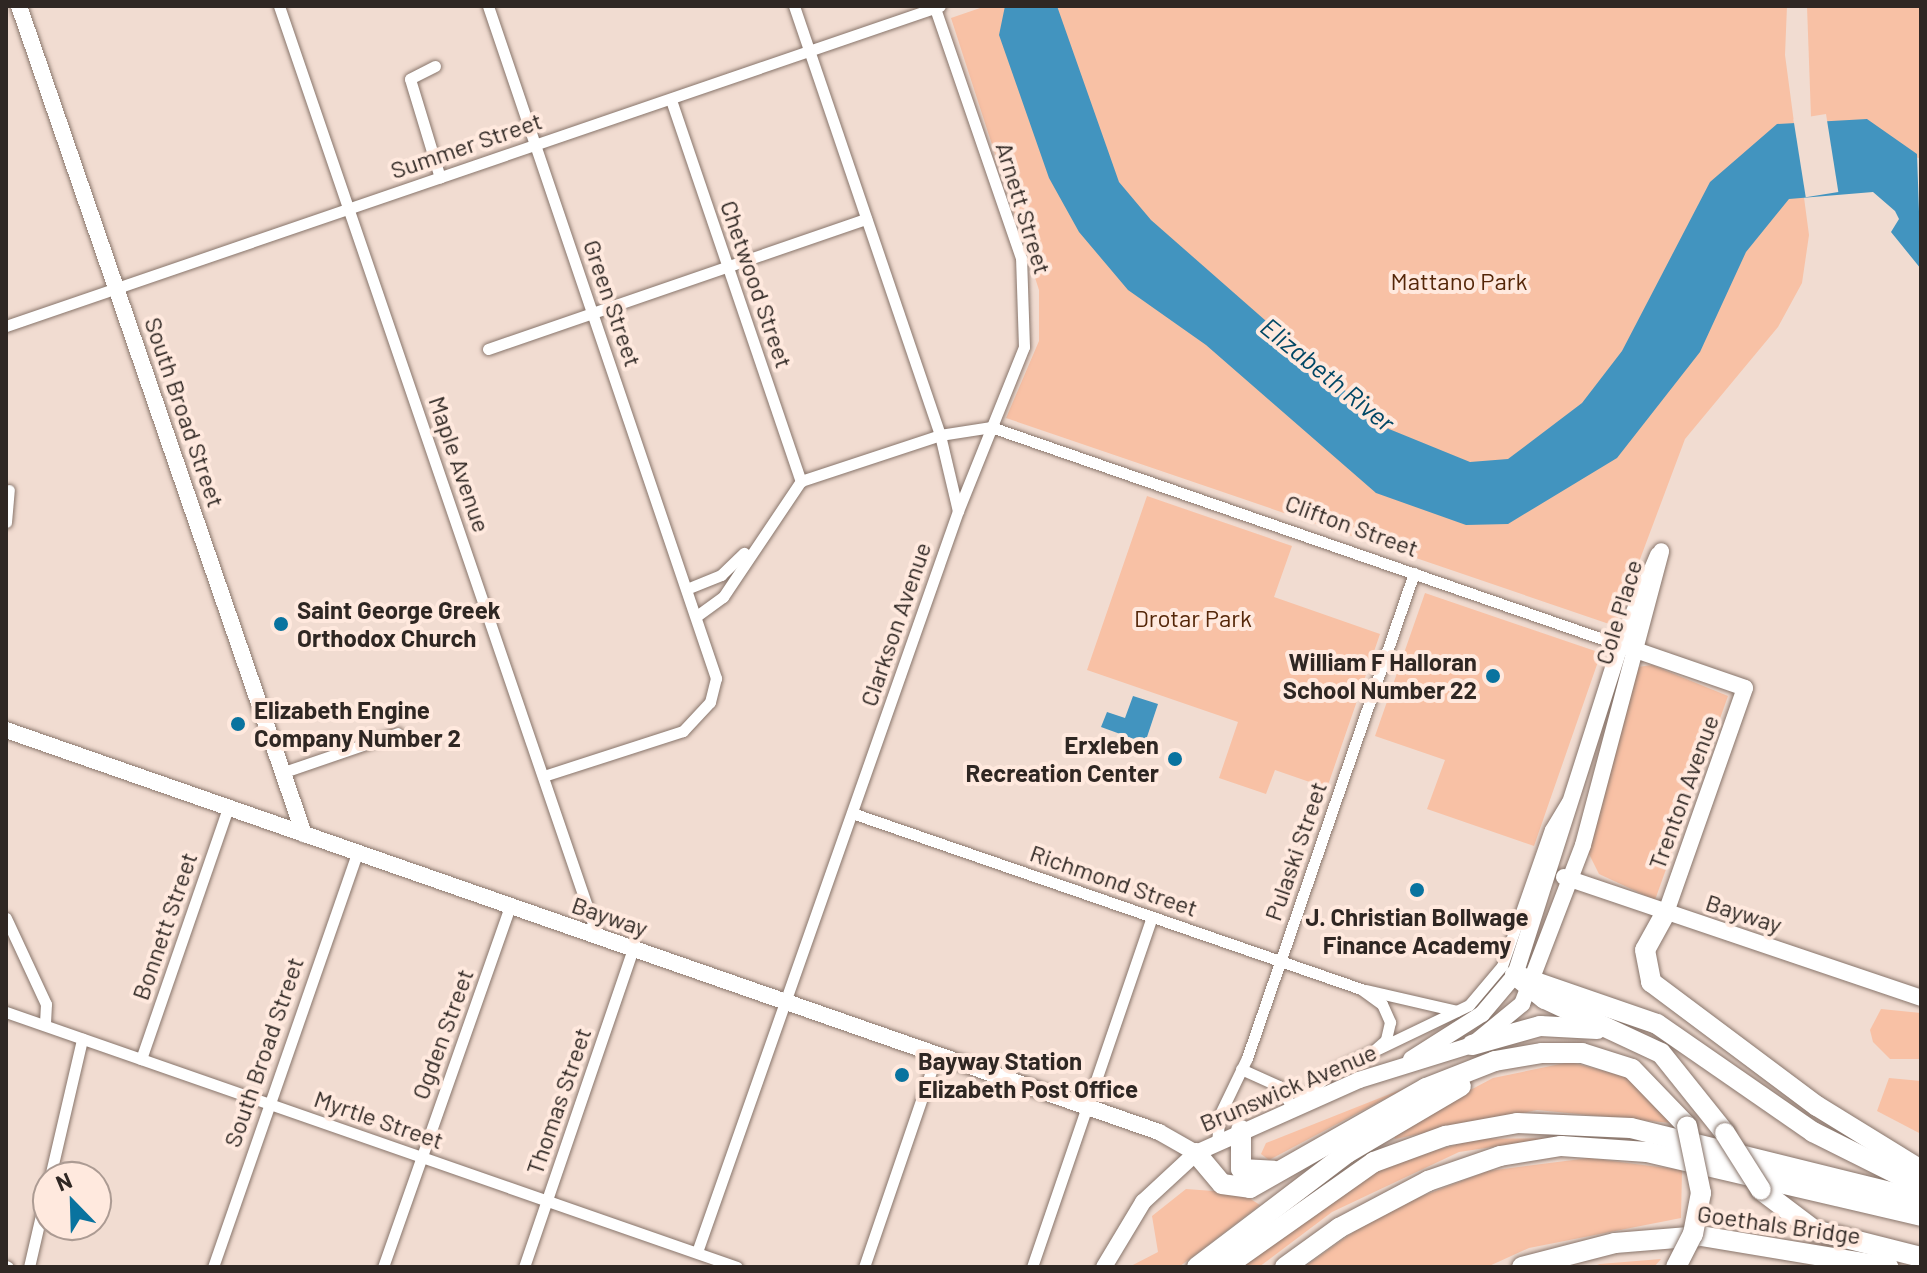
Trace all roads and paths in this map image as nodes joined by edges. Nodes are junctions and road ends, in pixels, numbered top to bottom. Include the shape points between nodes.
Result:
1 (19, 6) edge
2 (279, 6) edge
3 (488, 6) edge
4 (794, 6) edge
5 (937, 7) edge
6 (809, 49) junction
7 (435, 66) dead end
8 (671, 100) junction
9 (535, 145) junction
10 (440, 178) junction
11 (347, 209) junction
12 (866, 219) junction
13 (728, 267) junction
14 (117, 289) junction
15 (593, 314) junction
16 (6, 326) edge
17 (488, 349) dead end
18 (991, 427) junction
19 (940, 435) junction
20 (801, 481) junction
21 (9, 490) dead end
22 (958, 511) junction
23 (6, 522) edge
24 (753, 544) junction
25 (1414, 573) junction
26 (689, 588) junction
27 (698, 615) junction
28 (1627, 647) junction
29 (1745, 688) joint
30 (6, 730) edge
31 (398, 733) dead end
32 (284, 772) junction
33 (544, 776) junction
34 (1582, 782) junction
35 (228, 808) junction
36 (852, 813) junction
37 (304, 834) junction
38 (357, 853) junction
39 (1551, 873) junction
40 (1572, 880) junction
41 (510, 907) junction
42 (1666, 912) junction
43 (1152, 917) junction
44 (6, 918) edge
45 (598, 938) junction
46 (633, 949) junction
47 (1280, 961) junction
48 (1515, 975) junction
49 (1534, 984) junction
50 (1361, 989) junction
51 (1921, 998) edge
52 (787, 1002) junction
53 (1462, 1010) junction
54 (6, 1012) edge
55 (45, 1025) junction
56 (82, 1039) junction
57 (1640, 1040) junction
58 (1472, 1045) junction
59 (1555, 1053) junction
60 (937, 1054) junction
61 (1369, 1055) junction
62 (141, 1059) junction
63 (1403, 1064) junction
64 (1241, 1069) junction
65 (270, 1104) junction
66 (1085, 1106) junction
67 (1292, 1107) junction
68 (1241, 1130) junction
69 (1217, 1142) junction
70 (1196, 1153) junction
71 (422, 1157) junction
72 (54, 1161) edge
73 (1921, 1170) edge
74 (1274, 1171) junction
75 (1921, 1186) edge
76 (1921, 1200) edge
77 (547, 1201) junction
78 (1921, 1216) edge
79 (35, 1241) edge
80 (697, 1252) junction
81 (1921, 1257) edge
82 (29, 1267) edge
83 (213, 1267) edge
84 (383, 1267) edge
85 (524, 1267) edge
86 (737, 1267) edge
87 (864, 1267) edge
88 (1032, 1267) edge
89 (1104, 1267) edge
90 (1197, 1267) edge
91 (1225, 1267) edge
92 (1285, 1267) edge
93 (1522, 1267) edge
94 (1676, 1267) edge
95 (1888, 1267) edge

1 - 14 street, South Broad Street
2 - 11 street, Maple Avenue
3 - 9 street, Green Street
4 - 6 street
5 - 6 street, Summer Street
5 - 18 street, Arnett Street via 1026,283 1024,347
6 - 8 street, Summer Street
6 - 12 street
7 - 10 street via 410,79
8 - 9 street, Summer Street
8 - 13 street, Chetwood Street
9 - 10 street, Summer Street
9 - 15 street, Green Street
10 - 11 street, Summer Street
11 - 14 street, Summer Street
11 - 33 street, Maple Avenue
12 - 13 street
12 - 19 street
13 - 15 street
13 - 20 street, Chetwood Street
14 - 16 street, Summer Street
14 - 32 street, South Broad Street
15 - 17 street
15 - 26 street, Green Street
18 - 19 street, Clifton Street
18 - 22 street, Arnett Street
18 - 25 street, Clifton Street
19 - 20 street, Clifton Street
19 - 22 street
20 - 24 street
21 - 23 street
22 - 36 street, Clarkson Avenue
24 - 26 street via 721,575
24 - 27 street via 723,597
25 - 28 street, Clifton Street
25 - 47 street, Pulaski Street
26 - 27 street, Green Street
27 - 33 street, Green Street via 716,678 703,713 671,736
28 - 28 street, Cole Place via 1661,551
28 - 29 street, Clifton Street
28 - 34 street, Cole Place
28 - 40 street, Cole Place
29 - 42 street, Trenton Avenue
30 - 35 street, Bayway
31 - 32 street
32 - 37 street, South Broad Street
33 - 45 street, Maple Avenue
34 - 39 street, Cole Place
34 - 53 street, Cole Place via 1550,829 1502,966
35 - 37 street, Bayway
35 - 62 street, Bonnett Street
36 - 43 street, Richmond Street
36 - 52 street, Clarkson Avenue
37 - 38 street, Bayway
38 - 41 street, Bayway
38 - 65 street, South Broad Street
39 - 40 street, Bayway
39 - 48 street, Brunswick Avenue
40 - 42 street, Bayway
40 - 49 street, Brunswick Avenue
41 - 45 street, Bayway
41 - 71 street, Ogden Street
42 - 51 street, Bayway
42 - 73 highway via 1645,950 1651,982 1817,1106
43 - 47 street, Richmond Street
43 - 66 street
44 - 55 street via 46,1004
45 - 46 street, Bayway
46 - 52 street, Bayway
46 - 77 street, Thomas Street
47 - 50 street, Richmond Street
47 - 64 street, Pulaski Street
48 - 49 highway
48 - 63 street, Brunswick Avenue via 1482,1014
49 - 57 highway
49 - 58 street, Brunswick Avenue via 1504,1024
49 - 75 highway via 1657,1024 1813,1132
50 - 53 street, Richmond Street via 1440,1012
50 - 61 street, Richmond Street via 1382,1004 1390,1022 1386,1040
52 - 60 street, Bayway
52 - 80 street, Clarkson Avenue
53 - 61 street, Cole Place
54 - 55 street, Myrtle Street
55 - 56 street, Myrtle Street
56 - 62 street, Myrtle Street
56 - 72 street
57 - 58 highway via 1554,1025
57 - 81 highway, bridge via 1676,1065 1761,1190 1814,1230
58 - 63 street, Brunswick Avenue
59 - 74 highway via 1513,1056 1448,1078
59 - 90 highway via 1480,1076 1385,1128
59 - 94 highway, bridge via 1632,1069 1687,1126 1701,1193 1693,1234
60 - 66 street, Bayway
60 - 87 street
61 - 67 street, Cole Place via 1326,1075
62 - 65 street, Myrtle Street
63 - 67 street, Brunswick Avenue
64 - 67 street via 1279,1086
64 - 69 street, Pulaski Street via 1220,1114
65 - 71 street, Myrtle Street
65 - 83 street, South Broad Street
66 - 70 street, Bayway
66 - 88 street
67 - 68 street, Brunswick Avenue
68 - 69 street, Brunswick Avenue
68 - 74 highway via 1241,1169
69 - 70 street, Brunswick Avenue
70 - 74 highway via 1233,1189 1250,1188
70 - 89 street, Brunswick Avenue via 1143,1202
71 - 77 street, Myrtle Street
71 - 84 street, Ogden Street
76 - 91 highway via 1640,1129 1508,1124 1426,1142 1359,1170
77 - 80 street, Myrtle Street
77 - 85 street, Thomas Street
78 - 92 highway via 1647,1152 1551,1147 1476,1163 1407,1190
79 - 82 street
80 - 86 street, Myrtle Street
93 - 95 highway, Goethals Bridge via 1615,1243 1701,1236

